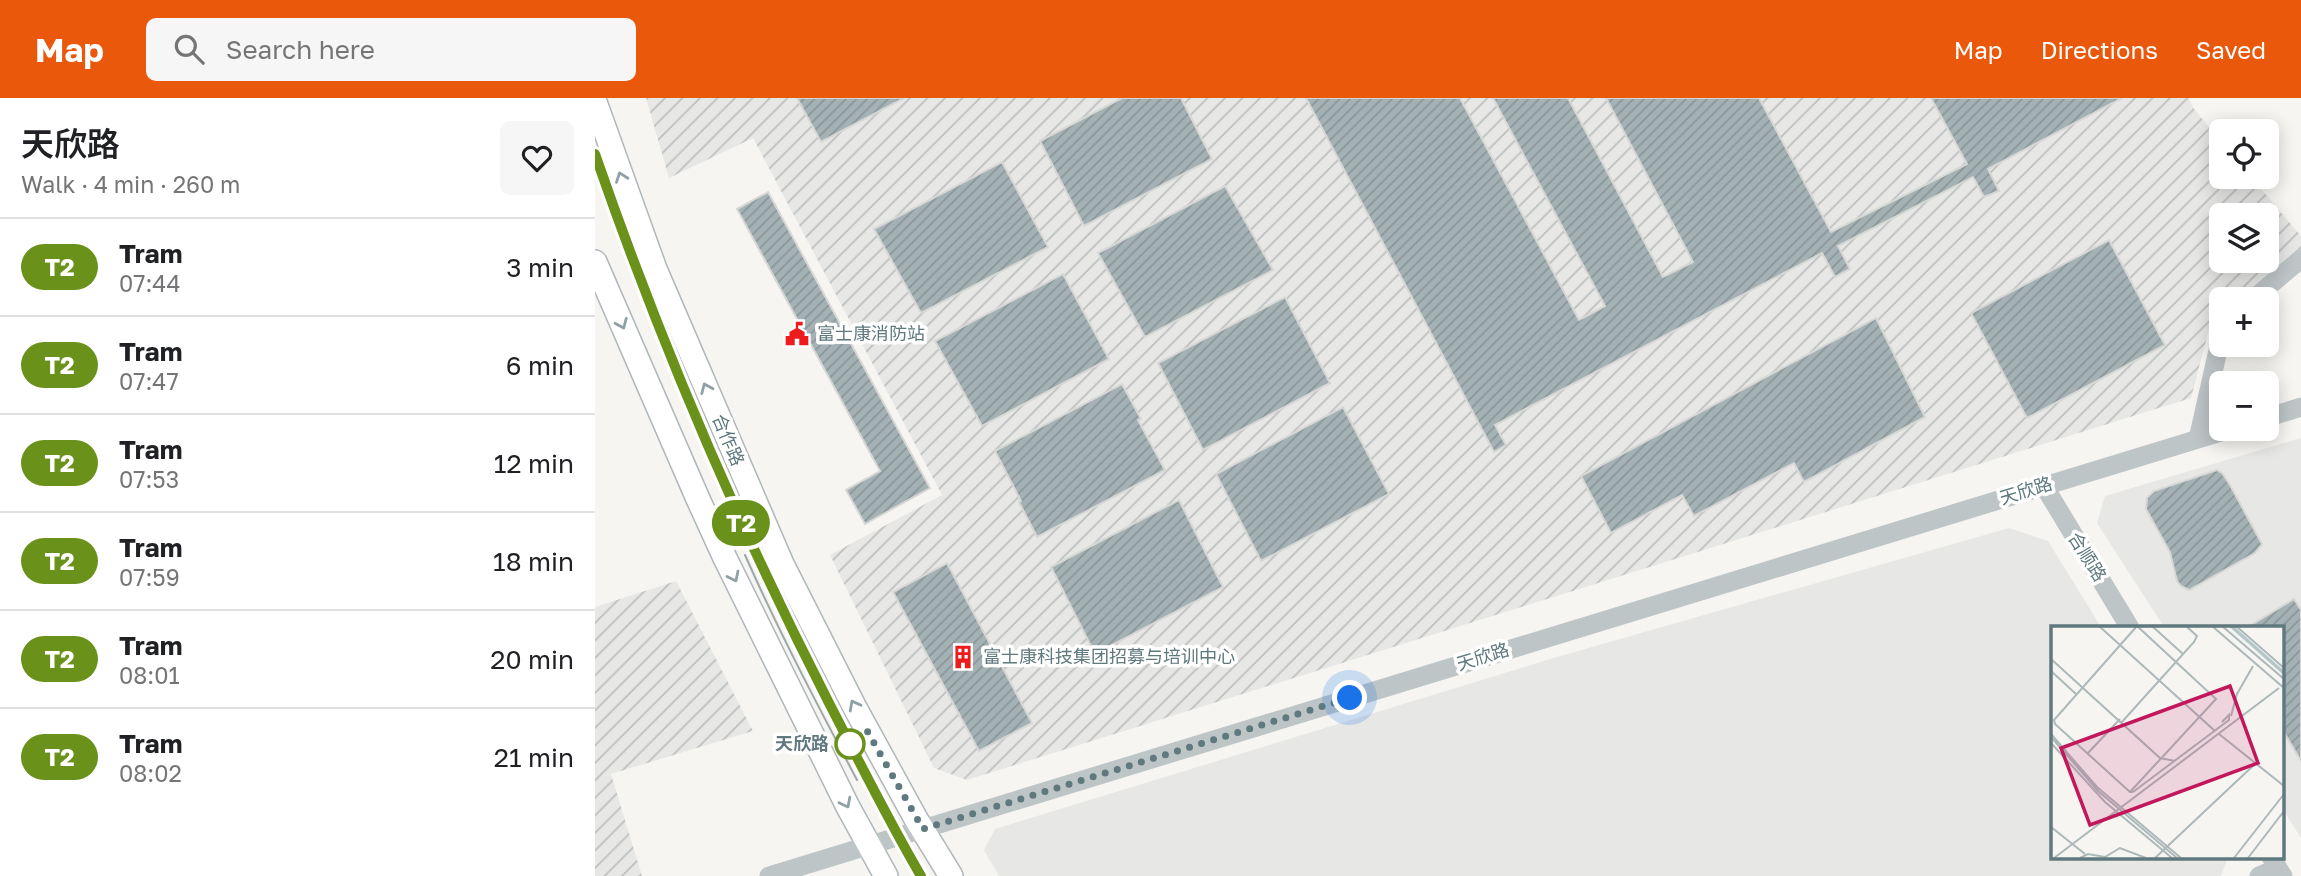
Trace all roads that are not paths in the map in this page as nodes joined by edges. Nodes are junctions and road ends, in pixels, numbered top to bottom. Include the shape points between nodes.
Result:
1 (595, 102) edge
2 (2301, 260) edge
3 (595, 262) edge
4 (2268, 287) edge
5 (2216, 357) edge
6 (2301, 407) edge
7 (2279, 414) edge
8 (2209, 436) edge
9 (2198, 439) junction
10 (2043, 486) junction
11 (2129, 626) edge
12 (923, 829) junction
13 (868, 846) junction
14 (2277, 867) edge
15 (769, 876) edge
16 (886, 876) edge
17 (951, 876) edge
18 (2259, 876) edge

12 -> 1 main road, 合作路 via 782,564 655,269
2 - 4 street
3 -> 13 main road via 703,511
5 - 9 street
6 - 7 street
8 - 9 street, 天欣路
9 - 10 street, 天欣路
10 - 11 street, 合顺路
10 - 12 street, 天欣路
12 - 13 street, 天欣路
12 - 17 main road, 合作路
13 - 15 street, 天欣路
13 - 16 main road
14 - 18 street

